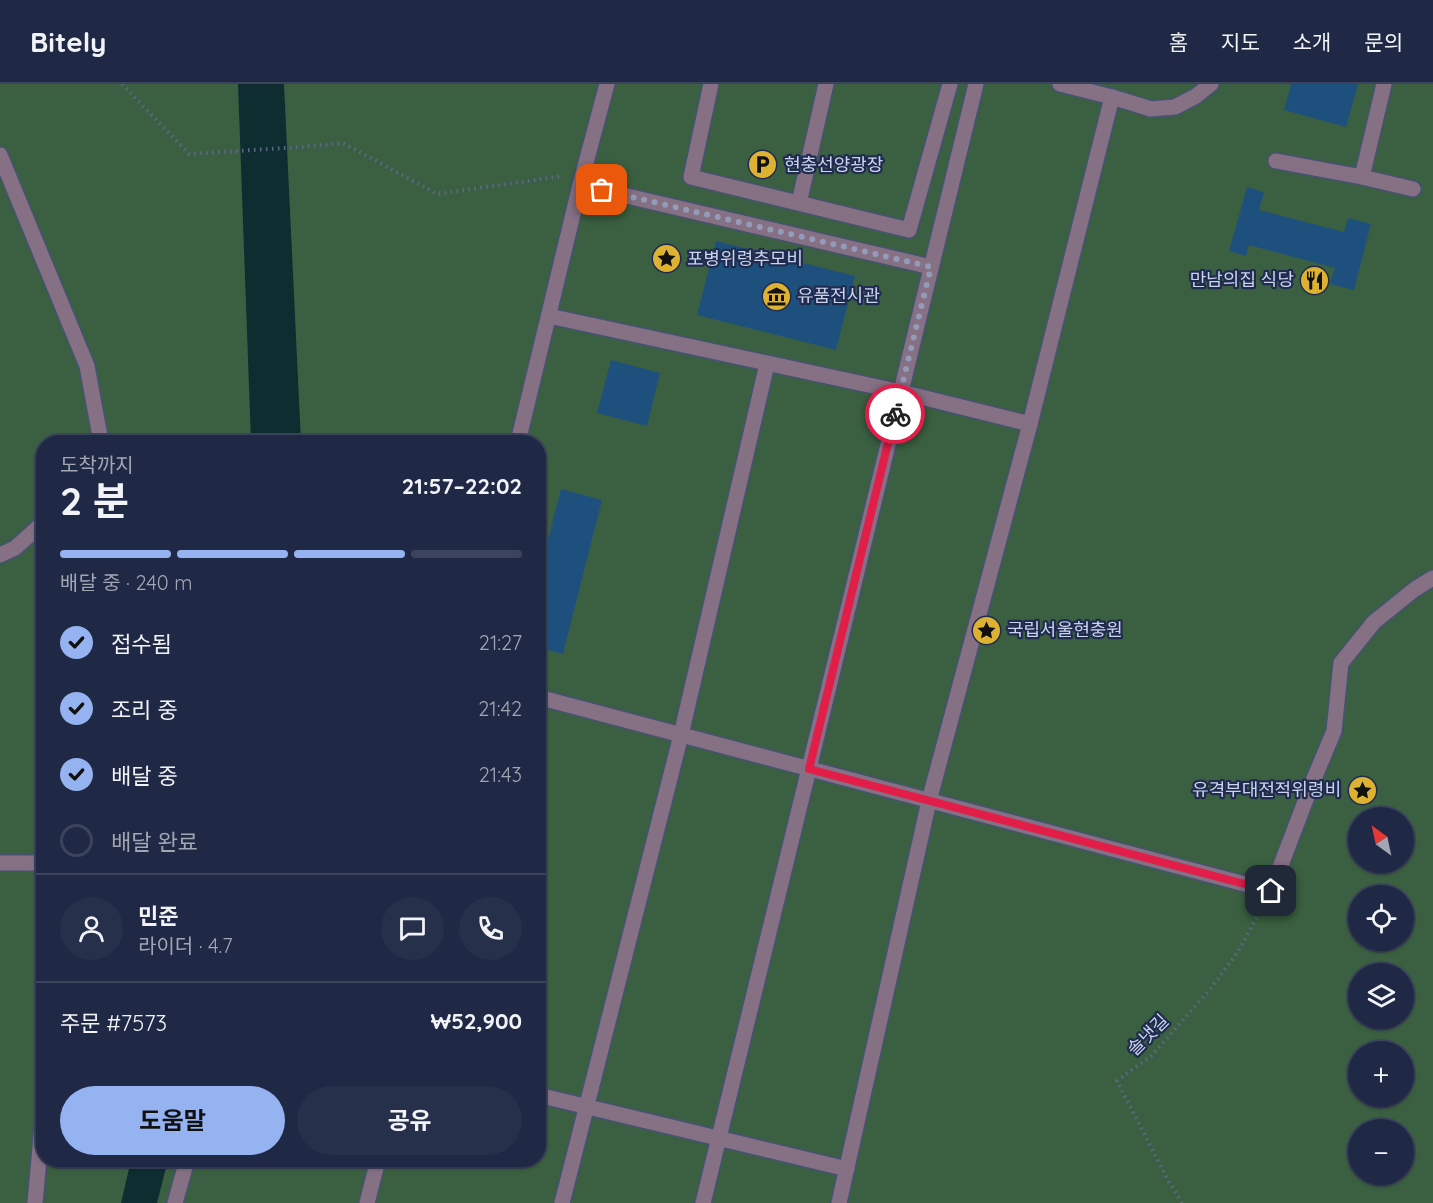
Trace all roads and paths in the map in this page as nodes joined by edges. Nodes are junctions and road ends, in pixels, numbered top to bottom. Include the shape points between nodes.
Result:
1 (122, 84) edge
2 (607, 84) edge
3 (711, 84) edge
4 (826, 84) edge
5 (950, 84) edge
6 (976, 84) edge
7 (1060, 84) edge
8 (1211, 84) edge
9 (1384, 84) edge
10 (1112, 97) junction
11 (0, 155) edge
12 (1276, 161) dead end
13 (1362, 177) junction
14 (582, 179) junction
15 (1413, 189) dead end
16 (799, 203) junction
17 (931, 267) junction
18 (549, 316) junction
19 (767, 364) junction
20 (901, 392) junction
21 (1030, 424) junction
22 (100, 435) edge
23 (520, 435) edge
24 (36, 529) edge
25 (0, 555) edge
26 (1433, 578) edge
27 (546, 699) edge
28 (681, 735) junction
29 (809, 769) junction
30 (929, 801) junction
31 (0, 863) edge
32 (36, 863) edge
33 (1271, 891) junction
34 (546, 1097) edge
35 (587, 1107) junction
36 (719, 1138) junction
37 (38, 1167) edge
38 (185, 1167) edge
39 (376, 1167) edge
40 (847, 1169) junction
41 (35, 1203) edge
42 (175, 1203) edge
43 (368, 1203) edge
44 (562, 1203) edge
45 (703, 1203) edge
46 (839, 1203) edge
47 (1182, 1203) edge

1 - 14 path via 189,154 343,143 437,194
2 - 14 lane
3 - 16 lane via 691,177
4 - 16 lane
5 - 16 lane via 909,230
6 - 17 lane
7 - 10 lane
8 - 10 lane via 1175,107 1151,109
9 - 13 lane
10 - 21 lane
11 - 22 lane via 87,366
12 - 13 lane
13 - 15 lane
14 - 17 lane
14 - 18 lane
17 - 20 lane
18 - 19 lane
18 - 23 lane
19 - 20 lane
19 - 28 lane
20 - 21 lane
20 - 29 lane
21 - 30 lane
24 - 25 lane via 15,548
26 - 33 lane via 1374,622 1341,663 1334,731
27 - 28 lane
28 - 29 lane
28 - 35 lane
29 - 30 lane
29 - 36 lane
30 - 33 lane
30 - 40 lane
31 - 32 lane
33 - 47 path, 솔냇길 via 1238,953 1212,987 1151,1056 1118,1081
34 - 35 lane
35 - 36 lane
35 - 44 lane
36 - 40 lane
36 - 45 lane
37 - 41 lane
38 - 42 lane
39 - 43 lane
40 - 46 lane

